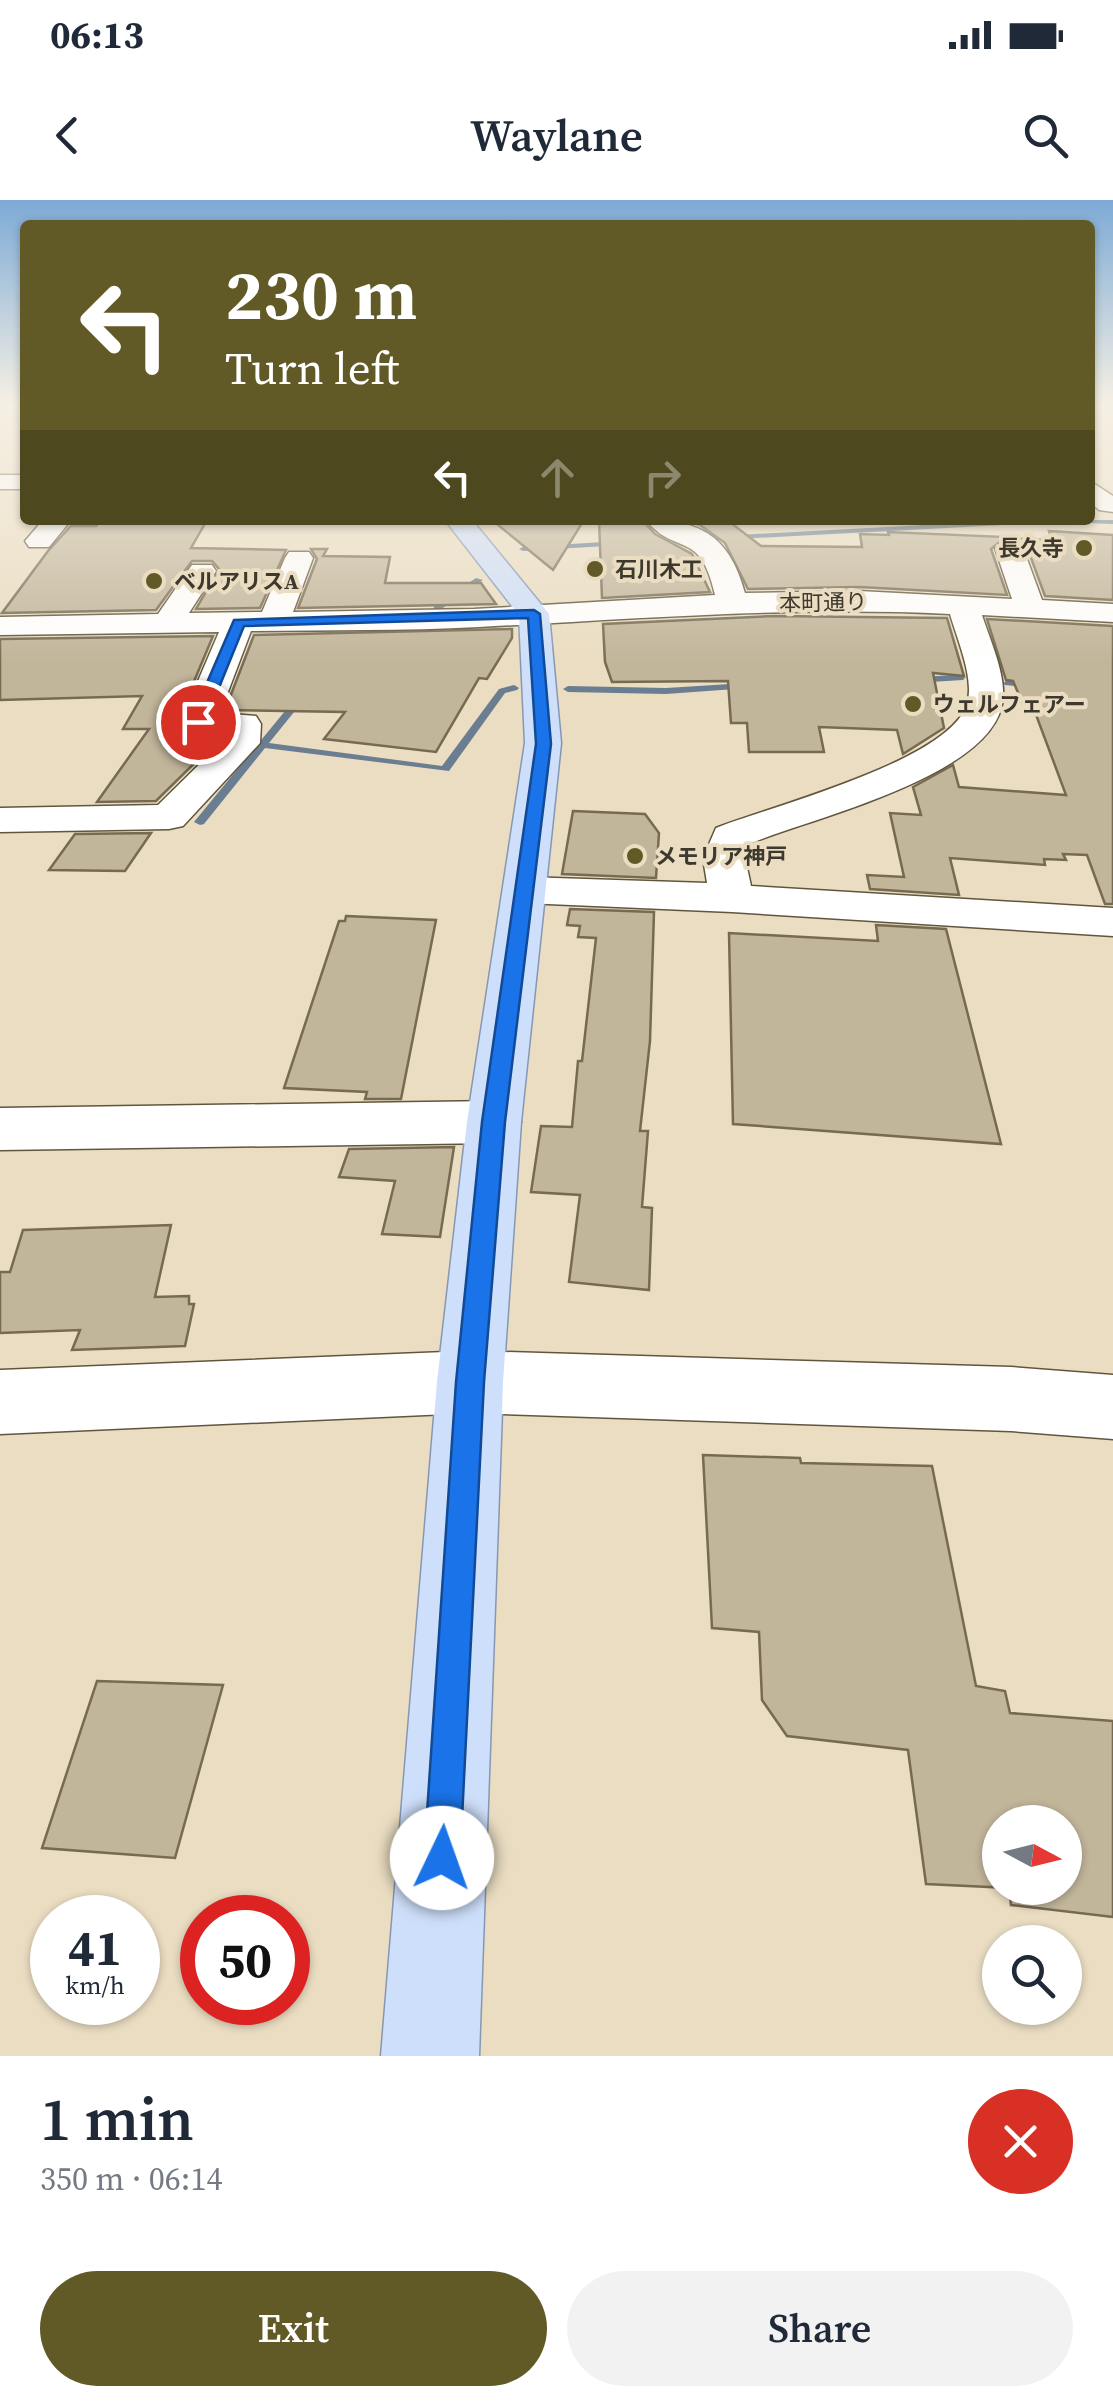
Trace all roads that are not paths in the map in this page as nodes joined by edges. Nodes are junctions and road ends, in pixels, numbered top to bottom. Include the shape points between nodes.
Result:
1 (53, 525) edge
2 (462, 525) edge
3 (668, 525) edge
4 (39, 541) dead end
5 (1009, 548) dead end
6 (300, 558) dead end
7 (202, 570) dead end
8 (732, 603) junction
9 (963, 603) junction
10 (1030, 608) junction
11 (1113, 613) edge
12 (534, 614) junction
13 (256, 622) junction
14 (167, 624) junction
15 (0, 626) edge
16 (0, 820) edge
17 (185, 836) dead end
18 (0, 838) edge
19 (525, 890) junction
20 (732, 898) junction
21 (1113, 922) edge
22 (494, 1122) junction
23 (0, 1129) edge
24 (470, 1382) junction
25 (0, 1402) edge
26 (1113, 1408) edge
27 (430, 2056) edge

1 - 4 street
2 - 12 main road
3 - 8 street via 722,562
5 - 10 street
6 - 13 street
7 - 14 street
8 - 9 street, 本町通り
8 - 12 street, 本町通り
9 - 10 street, 本町通り
9 - 20 street via 986,700 978,726 944,755 731,837 724,858
10 - 11 street, 本町通り
12 - 13 street, 本町通り
12 - 19 main road via 544,744
13 - 14 street, 本町通り
13 - 16 street via 198,722 243,724 242,742 169,818
14 - 15 street, 本町通り
17 - 18 street
19 - 20 street
19 - 22 main road
20 - 21 street
22 - 23 street
22 - 24 main road
24 - 25 street
24 - 26 street via 992,1398
24 - 27 main road

